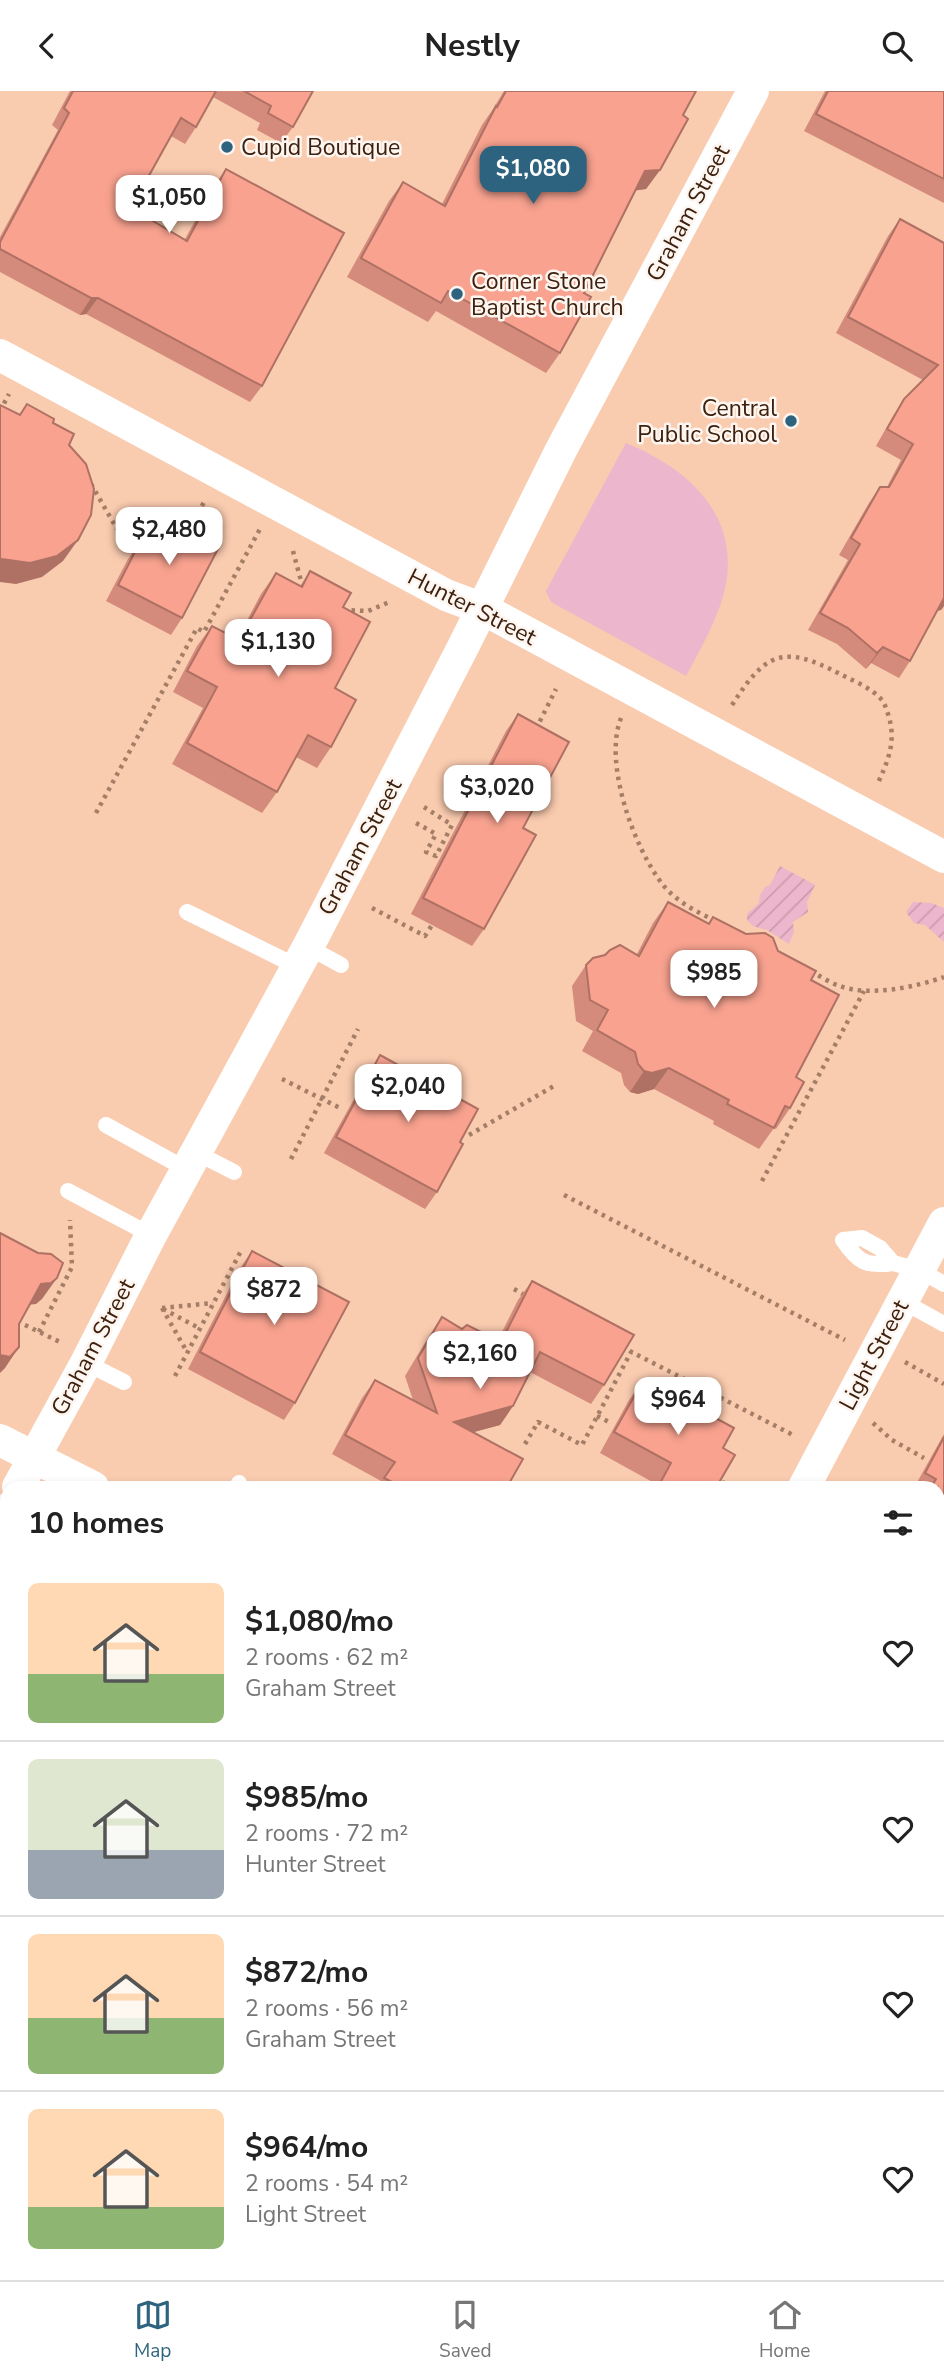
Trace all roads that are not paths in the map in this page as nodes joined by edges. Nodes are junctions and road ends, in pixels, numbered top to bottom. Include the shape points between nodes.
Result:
1 (753, 91) edge
2 (0, 355) edge
3 (483, 610) junction
4 (944, 857) edge
5 (187, 912) dead end
6 (302, 956) junction
7 (341, 965) dead end
8 (106, 1125) dead end
9 (191, 1161) junction
10 (234, 1172) dead end
11 (68, 1191) road end
12 (944, 1223) edge
13 (151, 1235) junction
14 (918, 1273) edge
15 (902, 1301) junction
16 (944, 1324) edge
17 (75, 1354) junction
18 (124, 1382) dead end
19 (0, 1440) edge
20 (34, 1457) junction
21 (21, 1481) edge
22 (81, 1481) edge
23 (807, 1481) edge

1 - 3 street, Graham Street via 561,450
2 - 3 street, Hunter Street via 164,450
3 - 4 street, Hunter Street
3 - 6 street, Graham Street
5 - 6 lane
6 - 7 lane
6 - 9 street, Graham Street
8 - 9 lane
9 - 10 lane
9 - 13 street, Graham Street
11 - 13 lane
12 - 14 street, Light Street
13 - 17 street, Graham Street
14 - 15 street, Light Street
15 - 16 lane
15 - 23 street, Light Street
17 - 18 lane
17 - 20 street, Graham Street
19 - 20 street
20 - 21 street, Graham Street
20 - 22 street

